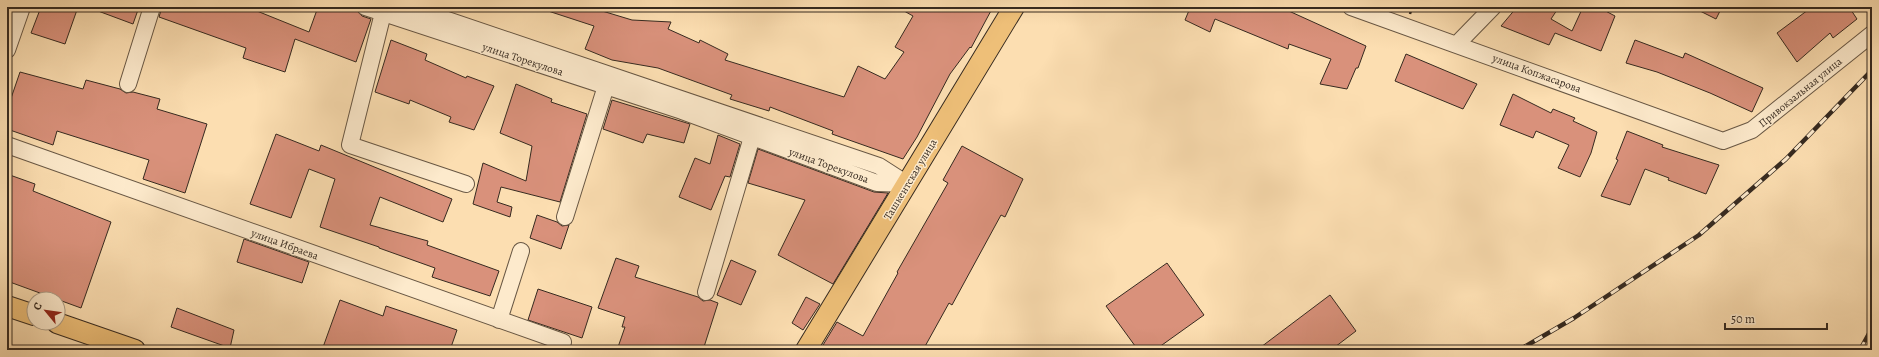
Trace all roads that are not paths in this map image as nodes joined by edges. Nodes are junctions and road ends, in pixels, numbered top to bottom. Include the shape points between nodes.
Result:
1 (22, 7) edge
2 (152, 7) edge
3 (365, 7) edge
4 (409, 7) edge
5 (1014, 7) edge
6 (1351, 7) edge
7 (1493, 7) edge
8 (383, 13) junction
9 (1872, 34) edge
10 (1456, 44) junction
11 (7, 50) edge
12 (128, 84) dead end
13 (606, 86) junction
14 (752, 137) junction
15 (1723, 141) joint
16 (7, 145) edge
17 (466, 184) dead end
18 (907, 184) junction
19 (565, 217) dead end
20 (521, 251) dead end
21 (706, 292) dead end
22 (7, 306) edge
23 (26, 312) edge
24 (499, 320) junction
25 (66, 326) edge
26 (563, 342) dead end
27 (135, 350) edge
28 (806, 350) edge

1 - 11 street
2 - 12 street
3 - 8 street, улица Торекулова
4 - 18 street, улица Торекулова via 879,166
5 - 18 main road, Ташкентская улица
6 - 10 street, улица Копжасарова
7 - 10 street
8 - 13 street, улица Торекулова
8 - 17 street via 350,145
9 - 15 street, Привокзальная улица via 1752,130
10 - 15 street, улица Копжасарова
13 - 14 street, улица Торекулова
13 - 19 street
14 - 18 street, улица Торекулова via 877,183
14 - 21 street
16 - 24 street, улица Ибраева
18 - 28 main road, Ташкентская улица
20 - 24 street
22 - 23 main road
24 - 26 street, улица Ибраева
25 - 27 main road

